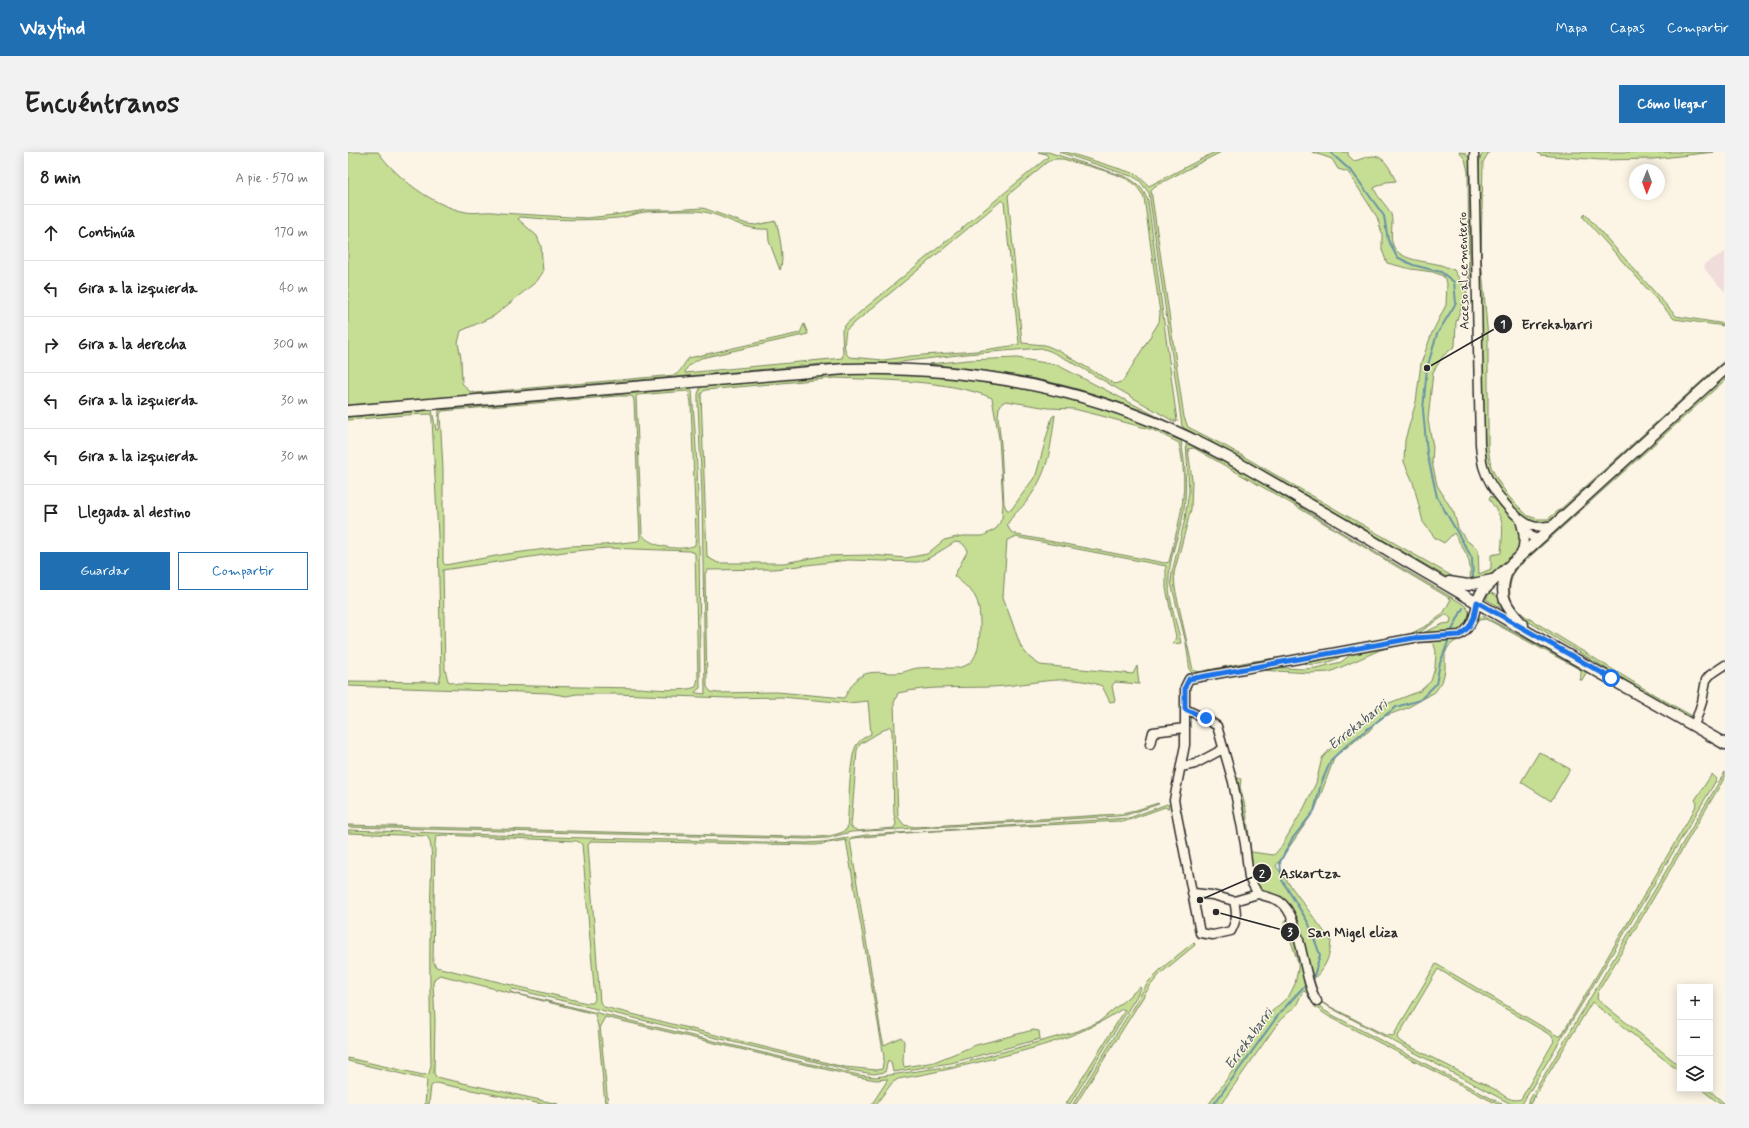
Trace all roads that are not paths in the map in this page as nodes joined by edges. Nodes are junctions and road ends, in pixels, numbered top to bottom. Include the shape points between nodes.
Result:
1 (1474, 153) edge
2 (1725, 369) edge
3 (348, 411) edge
4 (1524, 524) junction
5 (1554, 525) junction
6 (1538, 539) junction
7 (1520, 556) junction
8 (1510, 565) junction
9 (1438, 580) junction
10 (1494, 580) junction
11 (1485, 588) junction
12 (1503, 596) junction
13 (1477, 602) junction
14 (1530, 632) junction
15 (1725, 665) edge
16 (1185, 709) junction
17 (1694, 726) junction
18 (1185, 728) junction
19 (1150, 744) dead end
20 (1725, 744) edge
21 (1223, 749) junction
22 (1181, 767) junction
23 (1194, 892) junction
24 (1258, 894) junction
25 (1234, 901) junction
26 (1317, 1001) dead end

1 - 4 street, Acceso al cementerio via 1480,444 1484,468 1491,486
2 - 5 main road
3 - 9 main road via 845,369 923,370 996,378 1036,385 1118,408 1181,434 1232,459
4 - 5 street via 1542,527
4 - 6 street, Acceso al cementerio via 1532,537
4 - 7 street
5 - 6 main road
6 - 7 main road
7 - 8 main road
8 - 10 main road
8 - 12 main road via 1502,585
9 - 10 main road via 1468,585
9 - 13 main road
10 - 11 main road
11 - 12 main road via 1495,590
11 - 13 main road
12 - 14 main road
13 - 14 main road
13 - 16 street via 1469,627 1460,635 1414,638 1189,679 1185,687
14 - 17 main road
15 - 17 street via 1706,680
16 - 18 street
16 - 21 street via 1217,726
17 - 20 main road
18 - 19 street via 1153,732
18 - 22 street
21 - 22 street via 1194,764
21 - 24 street via 1233,782 1249,878
22 - 23 street via 1174,800
23 - 25 street
23 - 25 street via 1200,933 1213,935 1231,931 1237,913
24 - 25 street
24 - 26 street via 1278,901 1288,909 1300,944 1310,989

